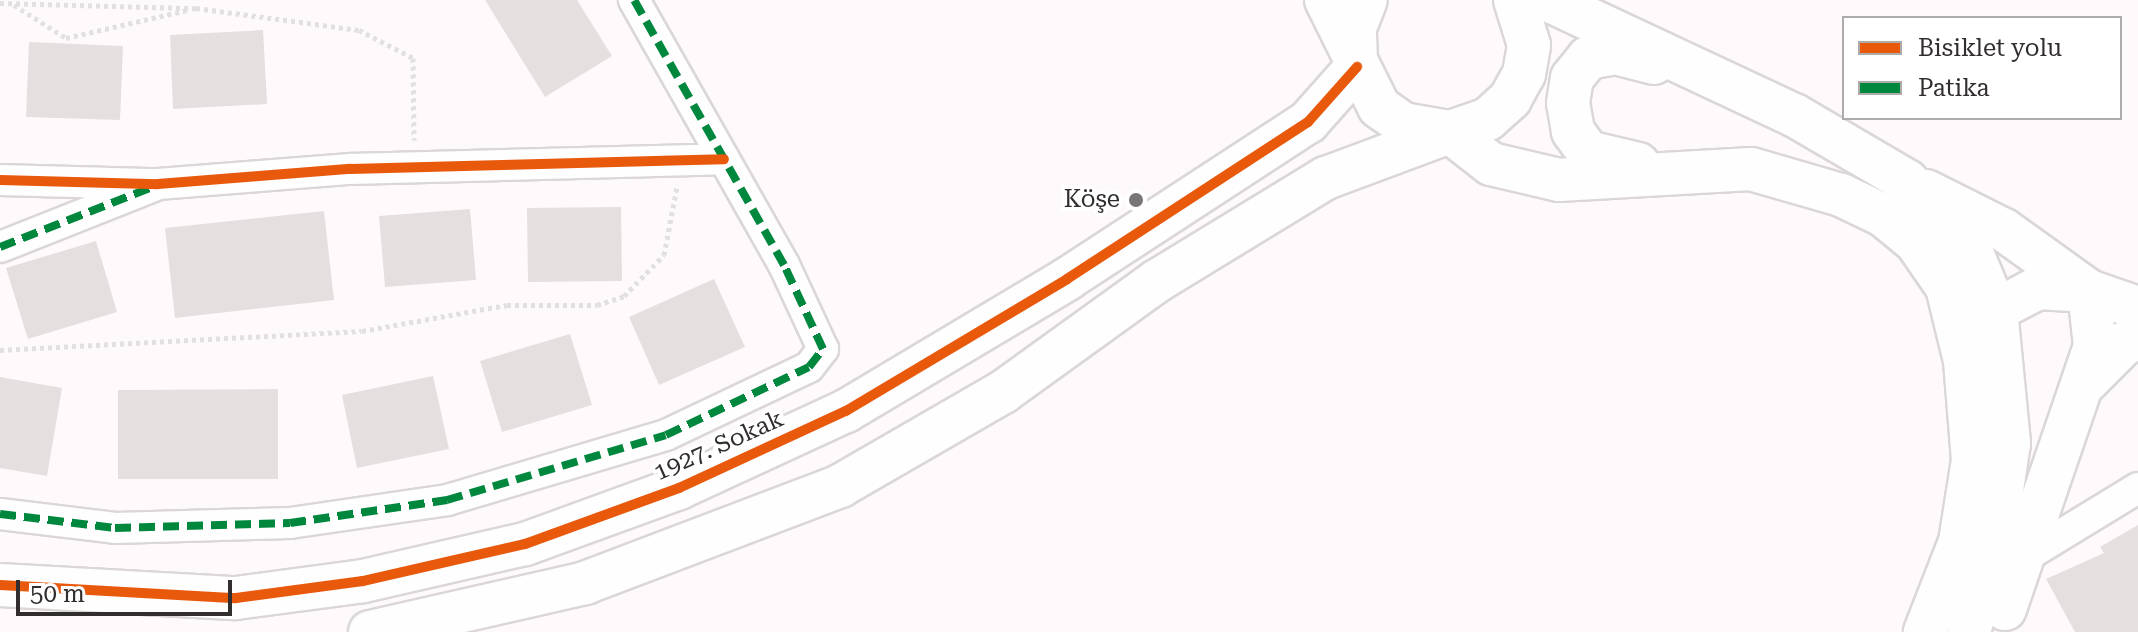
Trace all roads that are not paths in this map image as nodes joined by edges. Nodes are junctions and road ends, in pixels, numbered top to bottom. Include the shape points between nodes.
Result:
1 (634, 0) edge
2 (1326, 0) edge
3 (1366, 0) edge
4 (1515, 0) edge
5 (1548, 0) edge
6 (1357, 67) junction
7 (1710, 76) junction
8 (1450, 132) junction
9 (724, 159) junction
10 (1751, 169) junction
11 (0, 180) edge
12 (1907, 181) junction
13 (158, 184) junction
14 (0, 247) edge
15 (2089, 291) junction
16 (2138, 308) edge
17 (1996, 310) junction
18 (2138, 339) edge
19 (1965, 361) junction
20 (2079, 389) junction
21 (2138, 488) edge
22 (0, 514) edge
23 (2007, 551) junction
24 (0, 585) edge
25 (370, 632) edge
26 (1925, 632) edge
27 (1969, 632) edge
28 (1999, 632) edge

1 - 9 street
2 - 6 main road
3 - 6 main road via 1355,28
4 - 8 main road via 1529,45 1524,74 1510,99 1488,119
5 - 7 main road
6 - 8 main road via 1379,107 1403,124
6 - 24 main road, 1927. Sokak via 1308,122 1067,279 846,411 679,488 525,544 363,581 236,598
7 - 10 main road via 1615,53 1588,58 1572,78 1573,131 1588,152 1613,163
7 - 12 main road via 1794,115
8 - 10 main road via 1491,164 1559,180
8 - 25 main road via 1326,178 1157,281 1003,392 840,486 585,583
9 - 13 street via 414,168
9 - 22 street via 823,349 809,367 666,435 447,500 290,523 115,528
10 - 19 main road via 1841,195 1883,215 1916,242 1947,287
11 - 13 street
12 - 15 main road via 2004,230
12 - 17 main road via 1974,258
13 - 14 street via 113,207
15 - 16 main road
15 - 17 main road via 2038,288
15 - 20 main road via 2095,346
17 - 19 main road
17 - 23 main road via 2009,443
18 - 20 main road via 2125,343
19 - 26 main road via 1973,460 1960,542
20 - 23 main road via 2057,449 2037,470
21 - 23 street
23 - 27 main road
23 - 28 main road

